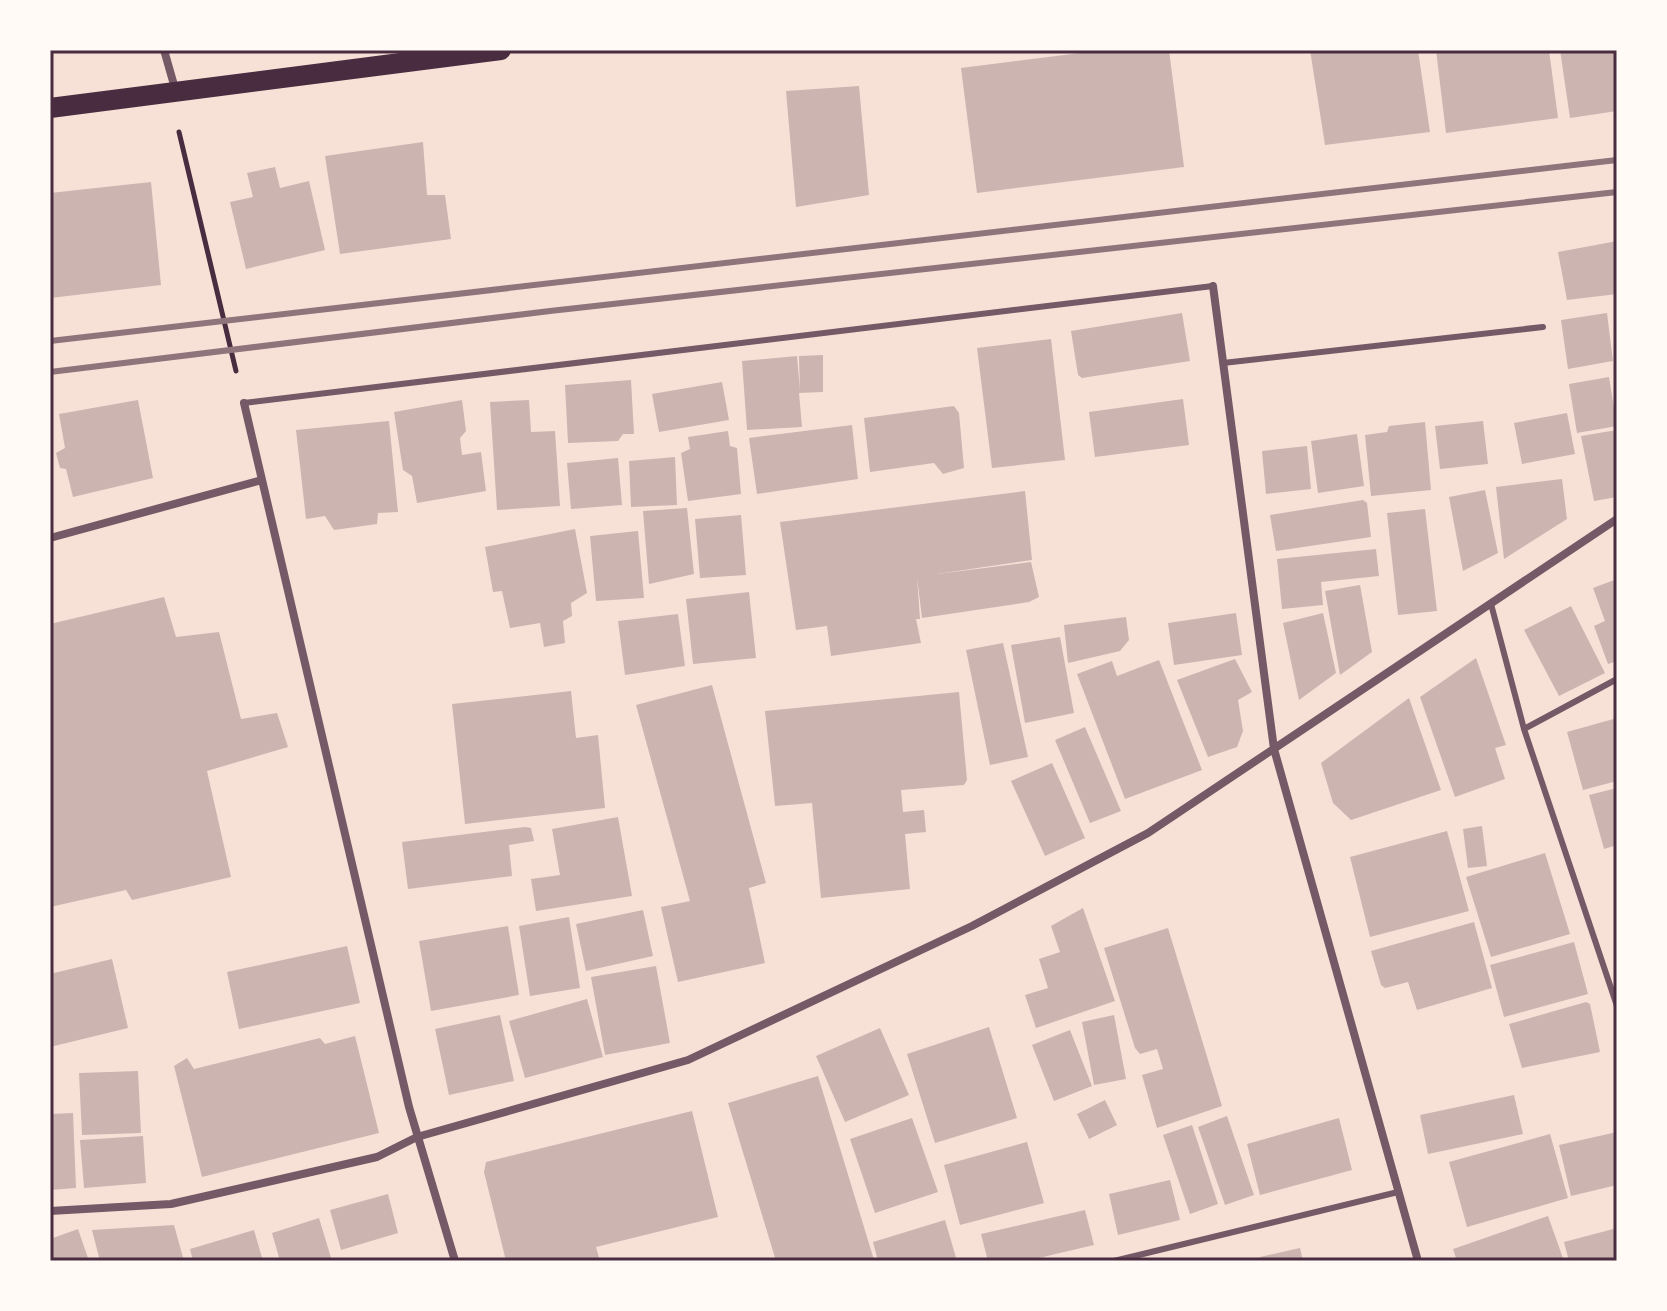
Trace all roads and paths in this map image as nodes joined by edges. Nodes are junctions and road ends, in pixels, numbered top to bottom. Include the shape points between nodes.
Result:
1 (164, 50) edge
2 (501, 50) edge
3 (176, 93) junction
4 (50, 108) edge
5 (1213, 286) joint
6 (1543, 327) dead end
7 (1223, 363) junction
8 (244, 403) junction
9 (262, 480) junction
10 (1617, 519) edge
11 (50, 538) edge
12 (1491, 604) junction
13 (1617, 679) edge
14 (1524, 729) junction
15 (1274, 749) junction
16 (1617, 970) edge
17 (1606, 973) junction
18 (1617, 1006) edge
19 (417, 1137) junction
20 (1398, 1192) junction
21 (50, 1211) edge
22 (455, 1261) edge
23 (1114, 1261) edge
24 (1418, 1261) edge

1 - 3 street
2 - 3 main road
3 - 4 main road
3 - 8 path via 180,144
5 - 7 street
5 - 8 lane
6 - 7 lane
7 - 15 street
8 - 9 street
9 - 11 street
9 - 19 street
10 - 12 street
12 - 14 lane
12 - 15 street
13 - 14 lane
14 - 17 lane
15 - 19 street via 1148,833 999,912 688,1060
15 - 20 street
16 - 17 lane
17 - 18 lane
19 - 21 street via 377,1157 171,1204
19 - 22 street
20 - 23 lane
20 - 24 street

